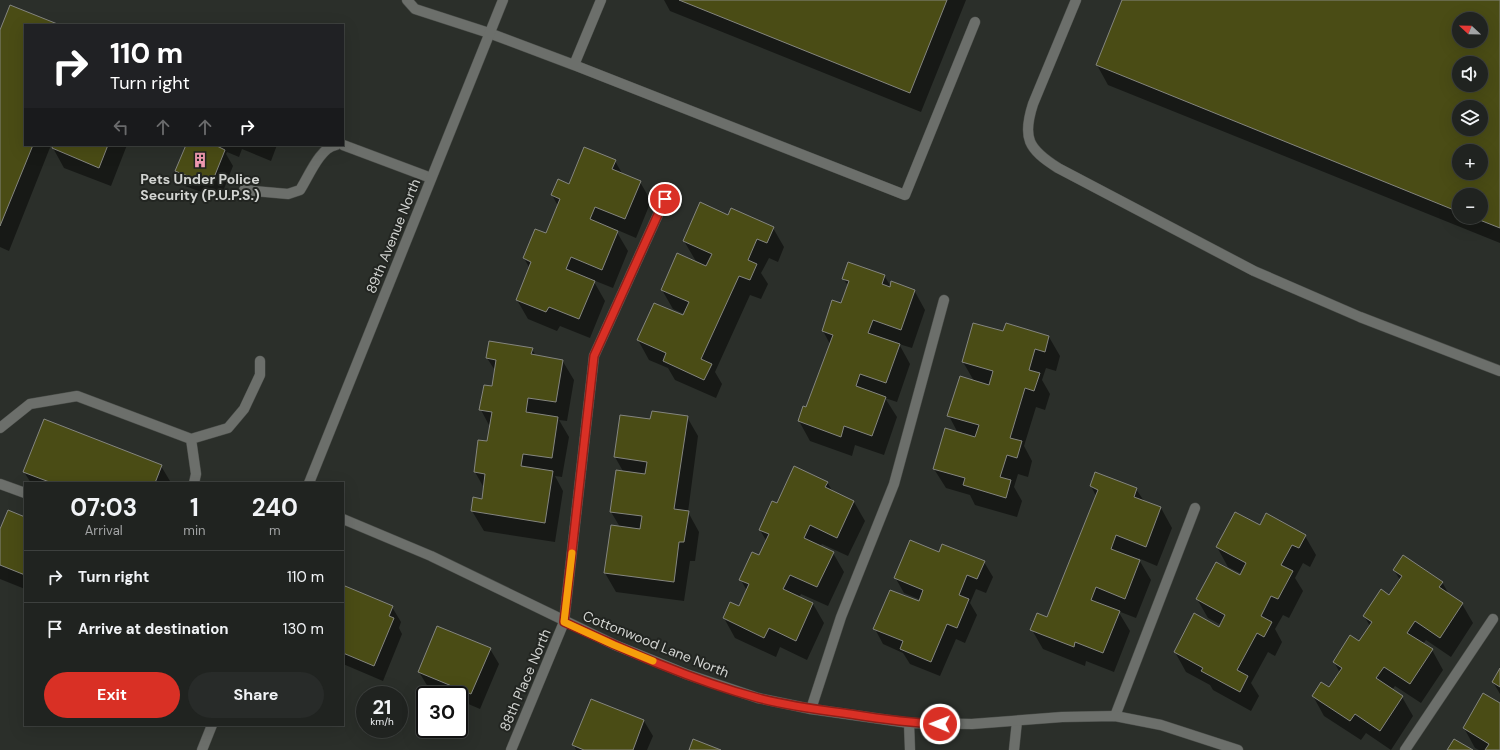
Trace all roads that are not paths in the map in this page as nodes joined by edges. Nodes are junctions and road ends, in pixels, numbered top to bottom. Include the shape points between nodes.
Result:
1 (407, 0) edge
2 (503, 0) edge
3 (600, 0) edge
4 (1076, 0) edge
5 (975, 22) dead end
6 (489, 34) junction
7 (574, 65) junction
8 (344, 145) edge
9 (330, 146) edge
10 (431, 178) junction
11 (244, 190) dead end
12 (665, 199) dead end
13 (944, 300) dead end
14 (260, 361) dead end
15 (1500, 371) edge
16 (0, 428) edge
17 (191, 439) junction
18 (194, 482) edge
19 (309, 482) edge
20 (0, 484) edge
21 (24, 493) edge
22 (1195, 508) dead end
23 (344, 519) edge
24 (1493, 619) dead end
25 (564, 622) junction
26 (811, 709) junction
27 (1115, 716) junction
28 (1017, 721) junction
29 (909, 723) junction
30 (212, 726) edge
31 (202, 750) edge
32 (511, 750) edge
33 (910, 750) edge
34 (1014, 750) edge
35 (1238, 750) edge
36 (1405, 750) edge

1 - 6 street via 415,9
2 - 6 street, 89th Avenue North
3 - 7 street
4 - 15 street via 1027,121 1028,137 1042,158 1254,271 1360,317
5 - 7 street via 905,195
6 - 7 street
6 - 10 street, 89th Avenue North
8 - 10 street
9 - 11 street via 320,156 300,190 288,194
10 - 19 street, 89th Avenue North
12 - 25 street, 88th Place North via 594,356
13 - 26 street via 894,484 841,617
14 - 17 street via 260,376 244,409 228,428
16 - 17 street via 30,404 76,396
17 - 18 street via 196,474
20 - 21 street
22 - 27 street
23 - 25 street, Cottonwood Lane North via 431,556
24 - 36 street
25 - 26 street, Cottonwood Lane North via 686,674 758,698
25 - 32 street, 88th Place North
26 - 29 street, Cottonwood Lane North
27 - 28 street, Cottonwood Lane North
27 - 35 street, Cottonwood Lane North via 1161,725
28 - 29 street, Cottonwood Lane North via 972,724
28 - 34 street
29 - 33 street
30 - 31 street

